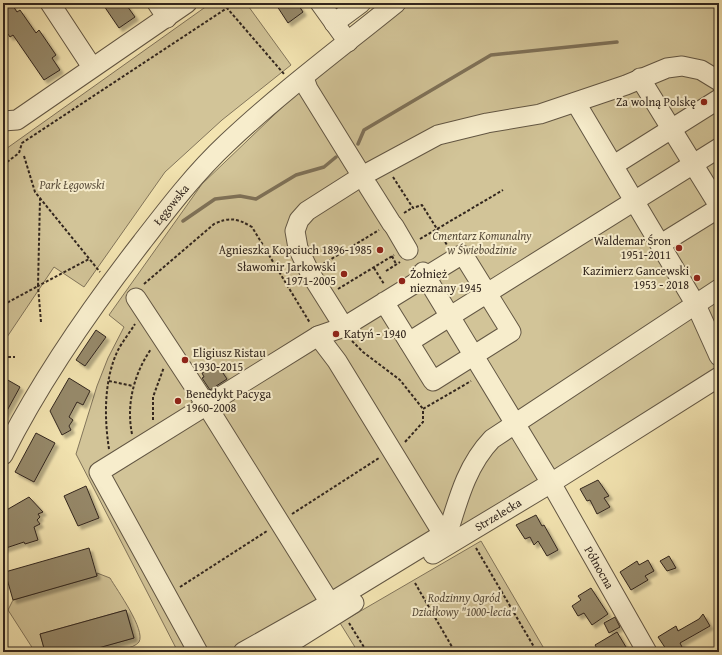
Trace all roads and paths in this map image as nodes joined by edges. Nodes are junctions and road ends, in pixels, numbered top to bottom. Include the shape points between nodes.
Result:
1 (50, 3) edge
2 (188, 3) edge
3 (320, 3) edge
4 (361, 3) edge
5 (396, 3) edge
6 (162, 10) edge
7 (334, 23) junction
8 (348, 42) junction
9 (92, 67) junction
10 (640, 78) junction
11 (719, 80) edge
12 (299, 82) junction
13 (719, 99) edge
14 (576, 103) junction
15 (3, 121) edge
16 (671, 129) junction
17 (719, 148) edge
18 (24, 156) dead end
19 (384, 163) junction
20 (614, 164) junction
21 (3, 165) edge
22 (693, 165) junction
23 (365, 181) junction
24 (503, 190) dead end
25 (40, 199) junction
26 (636, 202) junction
27 (719, 207) edge
28 (413, 208) junction
29 (392, 224) junction
30 (437, 228) junction
31 (661, 244) junction
32 (403, 255) junction
33 (90, 258) junction
34 (455, 258) junction
35 (374, 267) junction
36 (386, 271) dead end
37 (310, 273) junction
38 (423, 273) junction
39 (102, 275) dead end
40 (38, 286) junction
41 (719, 289) edge
42 (385, 294) junction
43 (487, 294) junction
44 (326, 297) junction
45 (3, 305) edge
46 (141, 305) junction
47 (696, 305) junction
48 (449, 317) junction
49 (41, 322) dead end
50 (341, 328) junction
51 (160, 335) junction
52 (318, 336) junction
53 (409, 342) junction
54 (173, 355) junction
55 (719, 356) edge
56 (3, 357) edge
57 (15, 357) dead end
58 (474, 357) junction
59 (483, 374) junction
60 (719, 377) edge
61 (109, 381) junction
62 (133, 386) junction
63 (207, 406) junction
64 (423, 409) junction
65 (515, 425) junction
66 (155, 437) junction
67 (136, 448) junction
68 (391, 451) junction
69 (3, 455) edge
70 (112, 464) junction
71 (551, 484) junction
72 (279, 523) junction
73 (443, 534) junction
74 (476, 548) dead end
75 (415, 583) dead end
76 (167, 596) junction
77 (336, 609) junction
78 (198, 652) edge
79 (243, 652) edge
80 (276, 652) edge
81 (367, 652) edge
82 (454, 652) edge
83 (537, 652) edge
84 (647, 652) edge

1 - 9 street
2 - 6 street
3 - 7 street
4 - 7 street
5 - 8 street, Łęgowska
6 - 9 street
7 - 8 street
8 - 12 street, Łęgowska
9 - 15 street via 17,120
10 - 11 street via 667,68 682,66 701,70
10 - 14 street
10 - 16 street
12 - 21 path via 227,8 22,143 19,154
12 - 23 street, Północna via 308,89
12 - 69 street, Łęgowska via 227,142 167,209 110,283 67,346
13 - 16 street
14 - 19 street via 540,114 438,135
14 - 20 street
16 - 20 street
16 - 22 street
17 - 22 street
18 - 25 path via 35,192
19 - 23 street
19 - 28 path
20 - 26 street
22 - 26 street
22 - 27 street
23 - 29 street, Północna
23 - 37 street via 307,211 299,220 295,231 298,248
24 - 30 path
25 - 33 path
25 - 40 path
26 - 31 street
26 - 43 street
27 - 31 street
28 - 29 path
28 - 30 path via 422,205
29 - 32 street, Północna
29 - 37 path
30 - 32 path
30 - 34 path
31 - 47 street
32 - 35 path
32 - 36 path
32 - 38 street, Północna
33 - 39 path
33 - 40 path
34 - 38 street
34 - 43 street via 464,256
35 - 42 path
35 - 44 path
37 - 44 street
38 - 42 street
38 - 48 street, Północna
40 - 45 path
40 - 49 path
41 - 47 street
42 - 50 street
42 - 53 street
43 - 48 street
43 - 58 street via 511,332
44 - 50 street
46 - 51 street
46 - 52 path via 138,290 214,224 225,219 238,219 252,227
46 - 61 path via 135,324 118,351
47 - 55 street
47 - 65 street
48 - 53 street
48 - 58 street, Północna
50 - 52 street
50 - 64 path via 363,352 400,380
51 - 54 street
51 - 62 path via 143,360
52 - 63 street
52 - 68 street
53 - 58 street via 433,381
54 - 63 street
54 - 66 path via 163,368 153,397
56 - 57 path
58 - 59 street, Północna
59 - 64 path
59 - 65 street, Północna
60 - 71 street, Strzelecka
61 - 62 path
61 - 70 path via 106,419
62 - 67 path via 130,425
63 - 66 street
63 - 72 street
64 - 68 path via 423,422 409,440
65 - 71 street, Północna
65 - 73 street via 492,439 483,448 467,474 449,529
66 - 67 street
67 - 70 street
68 - 72 path
68 - 73 street
70 - 76 street via 99,472
71 - 77 street, Strzelecka
71 - 84 street, Północna
72 - 76 path
72 - 77 street
73 - 77 street
74 - 83 path
75 - 82 path
76 - 78 street
77 - 79 street
77 - 80 street, Strzelecka
77 - 81 path

